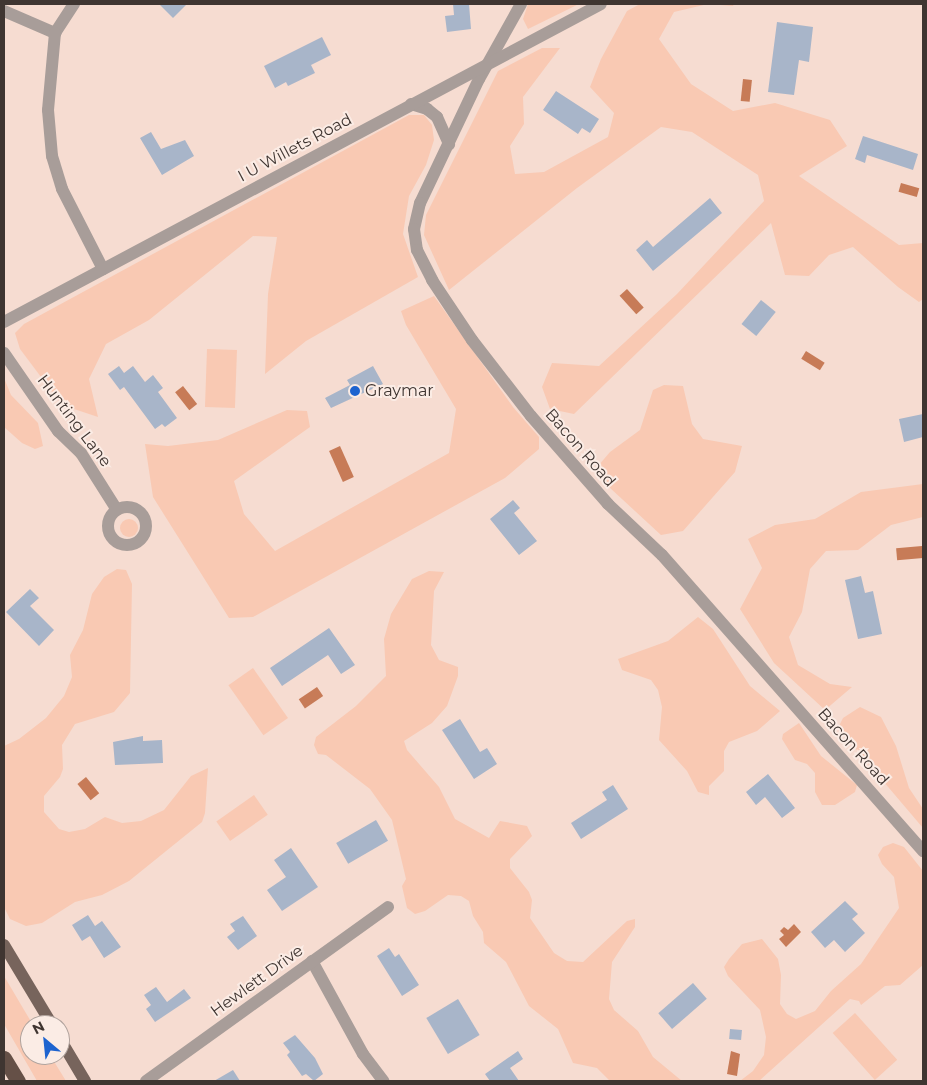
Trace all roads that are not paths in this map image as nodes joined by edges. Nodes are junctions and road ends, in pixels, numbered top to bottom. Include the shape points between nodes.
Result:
1 (74, 4) edge
2 (521, 4) edge
3 (601, 4) edge
4 (4, 11) edge
5 (55, 34) junction
6 (490, 62) junction
7 (411, 104) junction
8 (449, 144) junction
9 (103, 269) junction
10 (4, 322) edge
11 (4, 353) edge
12 (117, 510) dead end
13 (923, 851) edge
14 (388, 907) dead end
15 (4, 945) edge
16 (312, 961) junction
17 (46, 1015) edge
18 (70, 1056) edge
19 (4, 1058) edge
20 (18, 1081) edge
21 (85, 1081) edge
22 (146, 1081) edge
23 (383, 1081) edge

1 - 5 street
2 - 6 street, Bacon Road
3 - 6 street, I U Willets Road
4 - 5 street
5 - 9 street via 48,110 52,156 62,189
6 - 7 street, I U Willets Road
6 - 8 street, Bacon Road
7 - 8 street via 427,109 437,117
7 - 9 street, I U Willets Road
8 - 13 street, Bacon Road via 420,203 414,229 417,250 432,280 491,366 586,481 662,555
9 - 10 street, I U Willets Road
11 - 12 street, Hunting Lane via 58,431 81,453
14 - 16 street, Hewlett Drive
15 - 17 main road
16 - 22 street, Hewlett Drive
16 - 23 street via 362,1054
18 - 21 main road
19 - 20 highway

